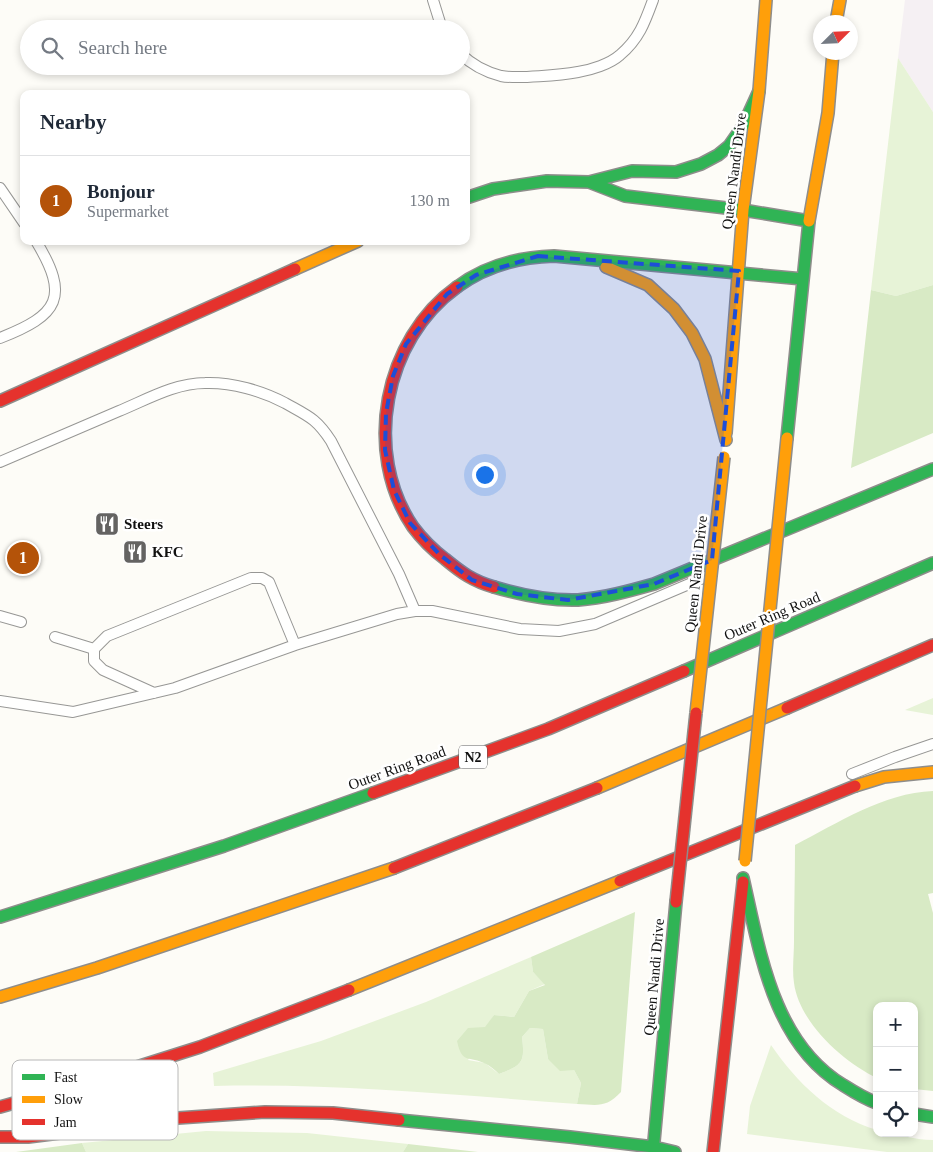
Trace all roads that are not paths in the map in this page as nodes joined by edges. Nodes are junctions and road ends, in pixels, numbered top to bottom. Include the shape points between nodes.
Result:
1 (433, 0) edge
2 (653, 0) edge
3 (766, 0) edge
4 (840, 0) edge
5 (837, 15) edge
6 (439, 20) edge
7 (832, 60) edge
8 (470, 63) edge
9 (759, 91) junction
10 (589, 182) junction
11 (0, 188) edge
12 (470, 197) edge
13 (743, 210) junction
14 (20, 217) edge
15 (808, 221) junction
16 (38, 245) edge
17 (349, 245) edge
18 (584, 258) junction
19 (739, 271) junction
20 (803, 279) junction
21 (0, 338) edge
22 (0, 401) edge
23 (726, 440) junction
24 (0, 462) edge
25 (933, 468) edge
26 (933, 473) edge
27 (826, 525) dead end
28 (791, 542) dead end
29 (764, 553) dead end
30 (933, 563) edge
31 (720, 572) dead end
32 (415, 611) junction
33 (0, 616) edge
34 (21, 622) dead end
35 (56, 637) dead end
36 (296, 645) junction
37 (933, 645) edge
38 (94, 650) junction
39 (154, 693) junction
40 (0, 701) edge
41 (933, 744) edge
42 (933, 772) edge
43 (755, 826) junction
44 (743, 878) junction
45 (0, 917) edge
46 (0, 997) edge
47 (159, 1060) edge
48 (873, 1102) edge
49 (918, 1114) edge
50 (933, 1116) edge
51 (178, 1118) edge
52 (570, 1137) junction
53 (653, 1150) edge
54 (595, 1152) edge
55 (675, 1152) edge
56 (713, 1152) edge

1 - 6 lane
2 - 8 lane via 644,26 632,44 619,57 599,66 578,72 503,76
3 - 9 main road, Queen Nandi Drive
4 - 5 main road
7 - 15 main road via 828,112
9 - 10 main road via 743,126 729,146 702,164 676,172 632,171
9 - 13 main road, Queen Nandi Drive
10 - 12 main road via 547,181 493,189
10 - 13 main road via 625,196
11 - 14 lane
13 - 15 main road
13 - 19 main road, Queen Nandi Drive
15 - 20 main road
16 - 21 lane via 54,275 54,301 42,316
17 - 22 main road
18 - 19 main road
18 - 23 main road via 648,285 674,309 706,359
18 - 25 main road via 538,256 476,275 447,294 425,317 406,344 393,376 386,413 385,450 394,490 410,523 438,554 472,580 517,594 568,600 612,595 654,584
19 - 20 main road
19 - 23 main road, Queen Nandi Drive
20 - 44 main road, bridge
23 - 53 main road, Queen Nandi Drive, bridge
24 - 32 lane via 182,386 205,383 269,394 310,416 321,426
26 - 27 lane
28 - 29 lane
30 - 45 main road, Outer Ring Road / N2 via 539,732 224,846
31 - 32 lane via 596,624 568,630 520,629 432,611
32 - 36 lane
33 - 34 lane
35 - 38 lane
36 - 38 lane via 272,588 266,580 257,577 107,636
36 - 39 lane
37 - 46 main road via 641,771 404,864 97,968
38 - 39 lane via 94,661 103,670
39 - 40 lane via 73,712
41 - 43 lane via 834,783
42 - 43 main road via 884,777
43 - 47 main road via 374,980
44 - 48 main road via 782,1018 804,1052 826,1075
44 - 56 main road
49 - 50 main road
51 - 52 main road via 265,1112 333,1113
52 - 53 main road
52 - 54 main road
53 - 55 main road

